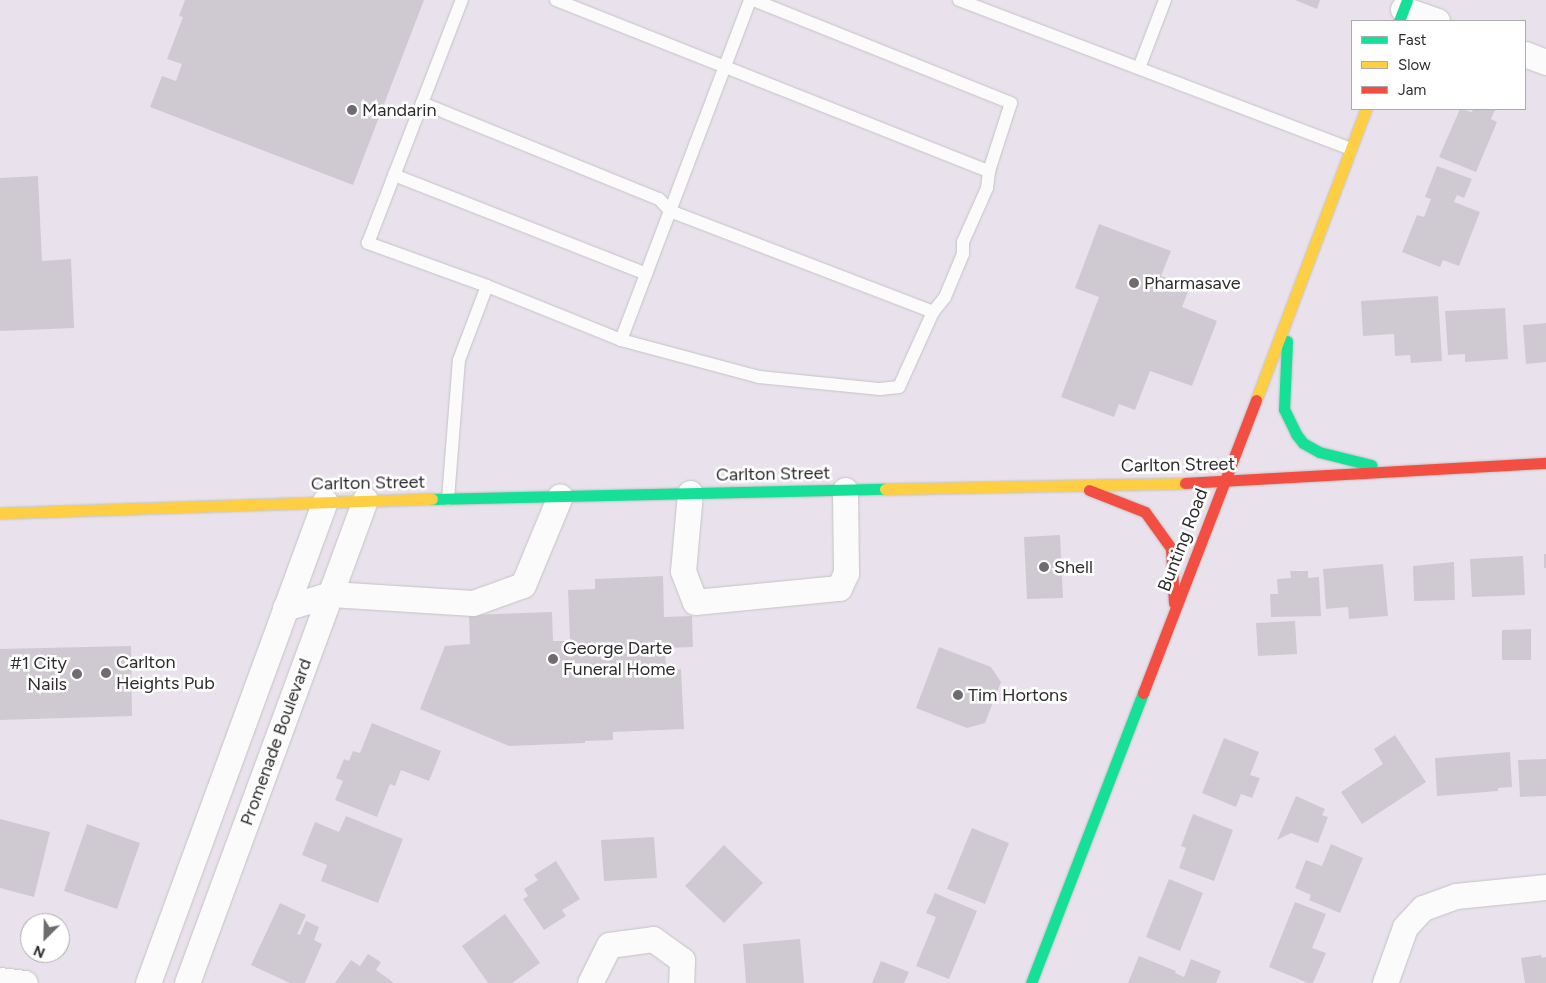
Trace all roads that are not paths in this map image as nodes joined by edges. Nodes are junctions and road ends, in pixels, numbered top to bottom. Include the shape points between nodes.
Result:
1 (462, 0) edge
2 (556, 0) edge
3 (750, 0) edge
4 (754, 0) edge
5 (959, 0) edge
6 (1165, 0) edge
7 (1403, 10) edge
8 (1434, 20) edge
9 (1526, 54) edge
10 (1546, 62) edge
11 (725, 66) junction
12 (1139, 68) junction
13 (422, 103) junction
14 (1366, 110) edge
15 (1351, 149) junction
16 (989, 170) junction
17 (394, 175) junction
18 (670, 211) junction
19 (646, 274) junction
20 (487, 286) junction
21 (933, 312) junction
22 (1288, 318) junction
23 (621, 340) junction
24 (1546, 463) edge
25 (1397, 471) junction
26 (1224, 482) junction
27 (1077, 485) junction
28 (845, 490) junction
29 (690, 493) junction
30 (560, 496) junction
31 (448, 499) junction
32 (365, 500) junction
33 (325, 501) junction
34 (0, 513) edge
35 (330, 596) junction
36 (285, 608) junction
37 (1174, 612) junction
38 (1546, 887) edge
39 (0, 980) edge
40 (25, 983) edge
41 (148, 983) edge
42 (187, 983) edge
43 (590, 983) edge
44 (680, 983) edge
45 (1031, 983) edge
46 (1385, 983) edge

1 - 13 lane
2 - 11 lane
3 - 11 lane
4 - 16 lane via 1011,103
5 - 12 lane
6 - 12 lane
7 - 8 street
9 - 10 street
11 - 16 lane
11 - 18 lane
12 - 15 lane
13 - 17 lane
13 - 18 lane via 659,199
14 - 15 main road, Bunting Road
15 - 22 main road, Bunting Road
16 - 21 lane via 987,188 962,242 963,254 945,297
17 - 19 lane
17 - 20 lane via 368,243
18 - 19 lane
18 - 21 lane
19 - 23 lane
20 - 23 lane
20 - 31 lane via 459,360
21 - 23 lane via 898,388 759,377
22 - 25 main road via 1284,409 1296,434 1303,443 1319,452
22 - 26 main road, Bunting Road
24 - 25 main road, Carlton Street
25 - 26 main road, Carlton Street
26 - 27 main road, Carlton Street
26 - 37 main road, Bunting Road
27 - 28 main road, Carlton Street
27 - 37 main road via 1144,512 1171,548
28 - 29 main road, Carlton Street
28 - 29 street via 846,573 839,588 695,602 682,571
29 - 30 main road, Carlton Street
30 - 31 main road, Carlton Street
30 - 35 street via 523,585 473,604
31 - 32 main road, Carlton Street
32 - 33 main road, Carlton Street
32 - 35 street, Promenade Boulevard
33 - 34 main road, Carlton Street
33 - 36 street
35 - 36 street
35 - 42 street, Promenade Boulevard
36 - 41 street
37 - 45 main road, Bunting Road
38 - 46 street via 1456,896 1423,908 1406,927
39 - 40 street
43 - 44 street via 609,945 653,938 682,960

